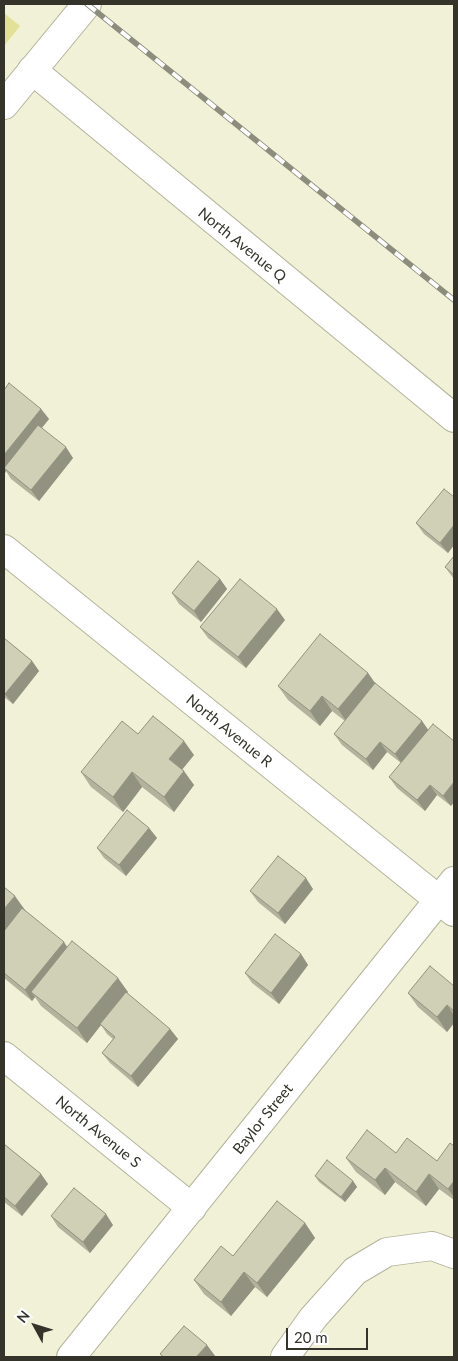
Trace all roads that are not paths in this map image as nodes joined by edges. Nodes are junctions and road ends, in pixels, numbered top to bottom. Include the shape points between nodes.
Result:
1 (87, 4) edge
2 (32, 70) junction
3 (4, 105) edge
4 (454, 418) edge
5 (4, 549) edge
6 (449, 897) edge
7 (4, 1056) edge
8 (192, 1208) junction
9 (454, 1254) edge
10 (71, 1357) edge
11 (286, 1357) edge

1 - 2 street
2 - 3 street
2 - 4 street, North Avenue Q
5 - 6 street, North Avenue R
6 - 8 street, Baylor Street
7 - 8 street, North Avenue S
8 - 10 street, Baylor Street
9 - 11 street via 432,1246 387,1252 355,1270 313,1318

